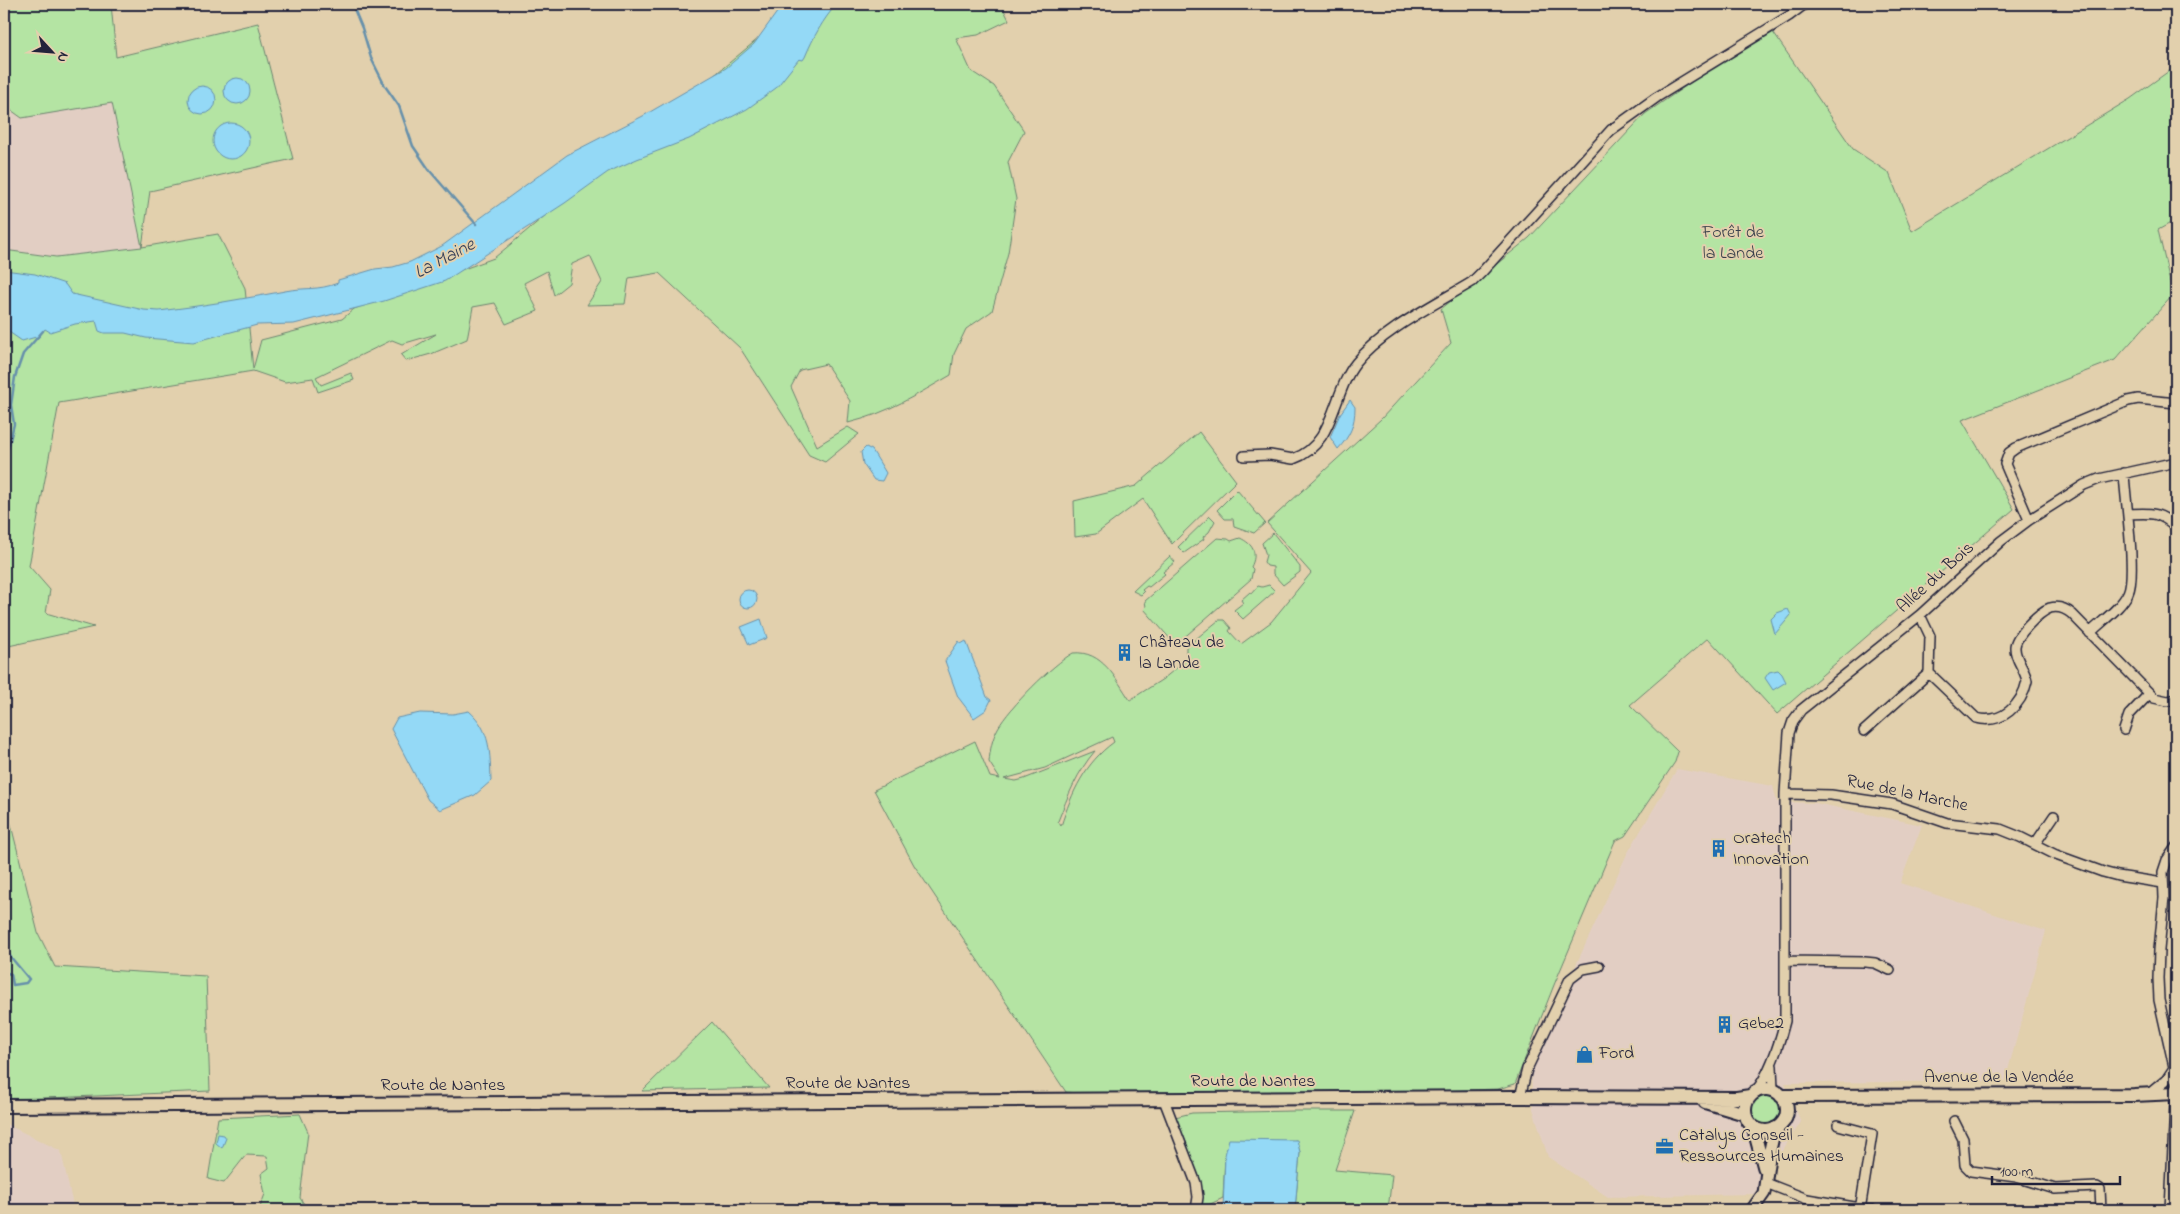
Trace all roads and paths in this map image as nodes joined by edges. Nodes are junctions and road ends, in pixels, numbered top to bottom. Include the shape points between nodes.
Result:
1 (1806, 4) edge
2 (2176, 403) edge
3 (1244, 456) dead end
4 (2176, 462) edge
5 (2124, 473) junction
6 (2128, 514) junction
7 (2029, 520) junction
8 (2176, 527) edge
9 (1920, 616) junction
10 (2090, 633) junction
11 (1929, 673) junction
12 (2150, 694) junction
13 (2176, 699) edge
14 (2124, 730) dead end
15 (1864, 731) dead end
16 (1786, 790) junction
17 (2054, 816) dead end
18 (2035, 844) junction
19 (2176, 847) edge
20 (2163, 883) junction
21 (1785, 961) junction
22 (1599, 966) dead end
23 (1890, 970) dead end
24 (2172, 1037) edge
25 (1774, 1054) junction
26 (2174, 1067) junction
27 (1753, 1093) junction
28 (1777, 1093) junction
29 (2176, 1093) edge
30 (2149, 1095) junction
31 (1822, 1096) junction
32 (1520, 1097) junction
33 (1692, 1098) junction
34 (1164, 1100) junction
35 (4, 1106) edge
36 (1786, 1112) junction
37 (1745, 1114) junction
38 (1954, 1121) dead end
39 (1838, 1125) dead end
40 (1754, 1127) junction
41 (1776, 1128) junction
42 (1766, 1179) junction
43 (1860, 1209) edge
44 (1196, 1210) edge
45 (1752, 1210) edge
46 (1872, 1210) edge
47 (2102, 1210) edge
48 (2170, 1210) edge

1 - 3 street via 1657,97 1611,130 1472,282 1363,354 1346,379 1323,436 1311,449 1293,459 1270,454
2 - 7 street via 2128,401 2009,453 2005,464
4 - 5 street, Allée du Bois
5 - 6 street
5 - 7 street, Allée du Bois via 2084,485
6 - 8 street via 2159,514
6 - 10 street via 2130,589 2121,603
7 - 9 street, Allée du Bois via 2001,541
9 - 11 street via 1930,636
9 - 16 street, Allée du Bois via 1801,710 1792,721
10 - 11 street via 2066,610 2050,608 2042,612 2015,643 2026,675 2025,690 2004,715 1993,720 1976,718
10 - 12 street
11 - 15 street
12 - 13 street via 2162,700
12 - 14 street via 2129,715
16 - 18 street, Rue de la Marche via 1892,804 1946,823 2000,829
16 - 21 street, Allée du Bois
17 - 18 street
18 - 20 street, Rue de la Marche via 2103,872
19 - 20 street via 2167,860
20 - 24 street via 2159,1000
21 - 23 street via 1865,962
21 - 25 street, Allée du Bois via 1785,1021
22 - 32 street via 1583,969 1570,979 1527,1068
24 - 26 street
25 - 27 street via 1762,1083
25 - 28 street via 1771,1071
26 - 29 street
26 - 30 street via 2166,1080
27 - 28 main road via 1762,1089
27 - 33 main road, Route de Nantes via 1737,1098
27 - 37 main road
28 - 31 main road, Avenue de la Vendée
28 - 36 main road via 1785,1101
29 - 30 main road, Avenue de la Vendée
29 - 48 street
30 - 31 main road, Avenue de la Vendée
31 - 36 main road, Avenue de la Vendée
32 - 33 main road, Route de Nantes
32 - 34 main road, Route de Nantes
33 - 37 main road, Route de Nantes
34 - 35 main road, Route de Nantes
34 - 44 street via 1196,1183
36 - 41 main road
37 - 40 main road
38 - 47 street via 1963,1139 1965,1165 1971,1171 2016,1177 2054,1189 2097,1187 2100,1189
39 - 43 street via 1872,1134
40 - 41 main road via 1764,1131
40 - 42 street
41 - 42 street
42 - 43 street via 1807,1199
42 - 45 street via 1761,1200
43 - 46 street

